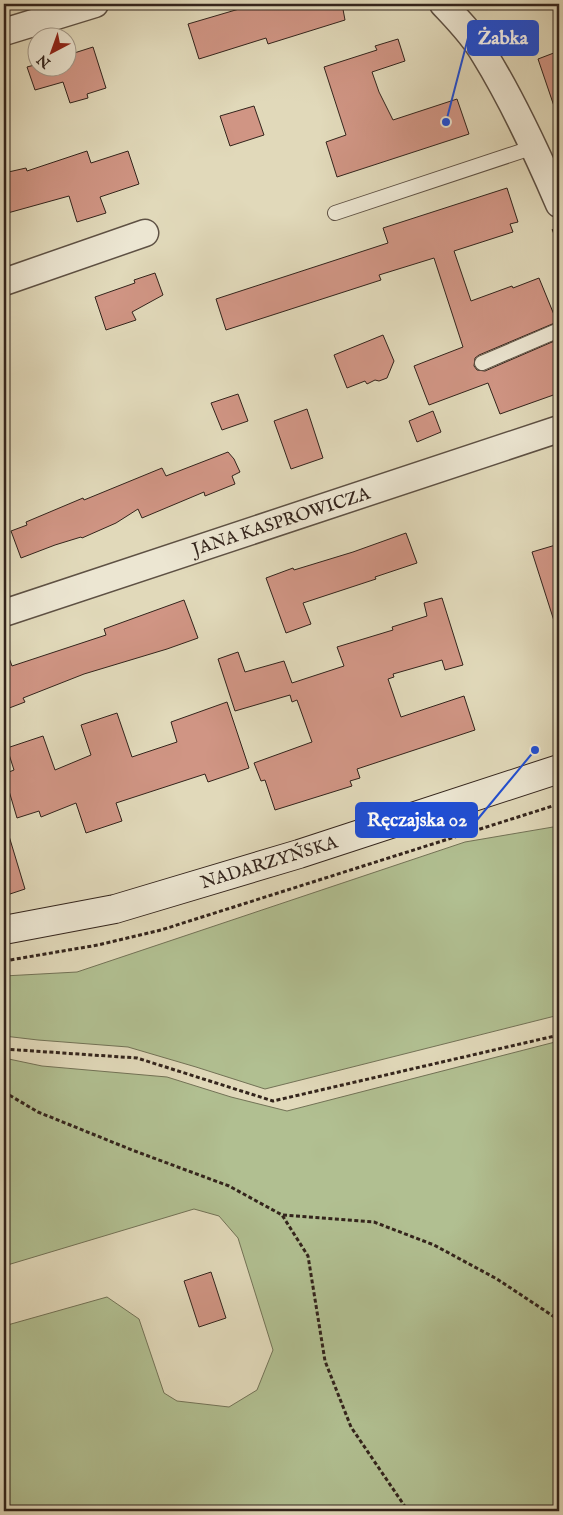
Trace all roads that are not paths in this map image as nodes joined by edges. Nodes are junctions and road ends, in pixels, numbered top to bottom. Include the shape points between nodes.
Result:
1 (95, 4) edge
2 (442, 4) edge
3 (4, 32) edge
4 (534, 147) junction
5 (559, 204) edge
6 (336, 212) dead end
7 (145, 233) dead end
8 (4, 282) edge
9 (559, 330) edge
10 (482, 363) dead end
11 (559, 429) edge
12 (4, 613) edge
13 (559, 769) edge
14 (4, 930) edge

1 - 3 street
2 - 4 street via 484,52
4 - 5 street
4 - 6 lane
7 - 8 street
9 - 10 lane
11 - 12 street, JANA KASPROWICZA
13 - 14 main road, NADARZYŃSKA via 299,854 115,909

